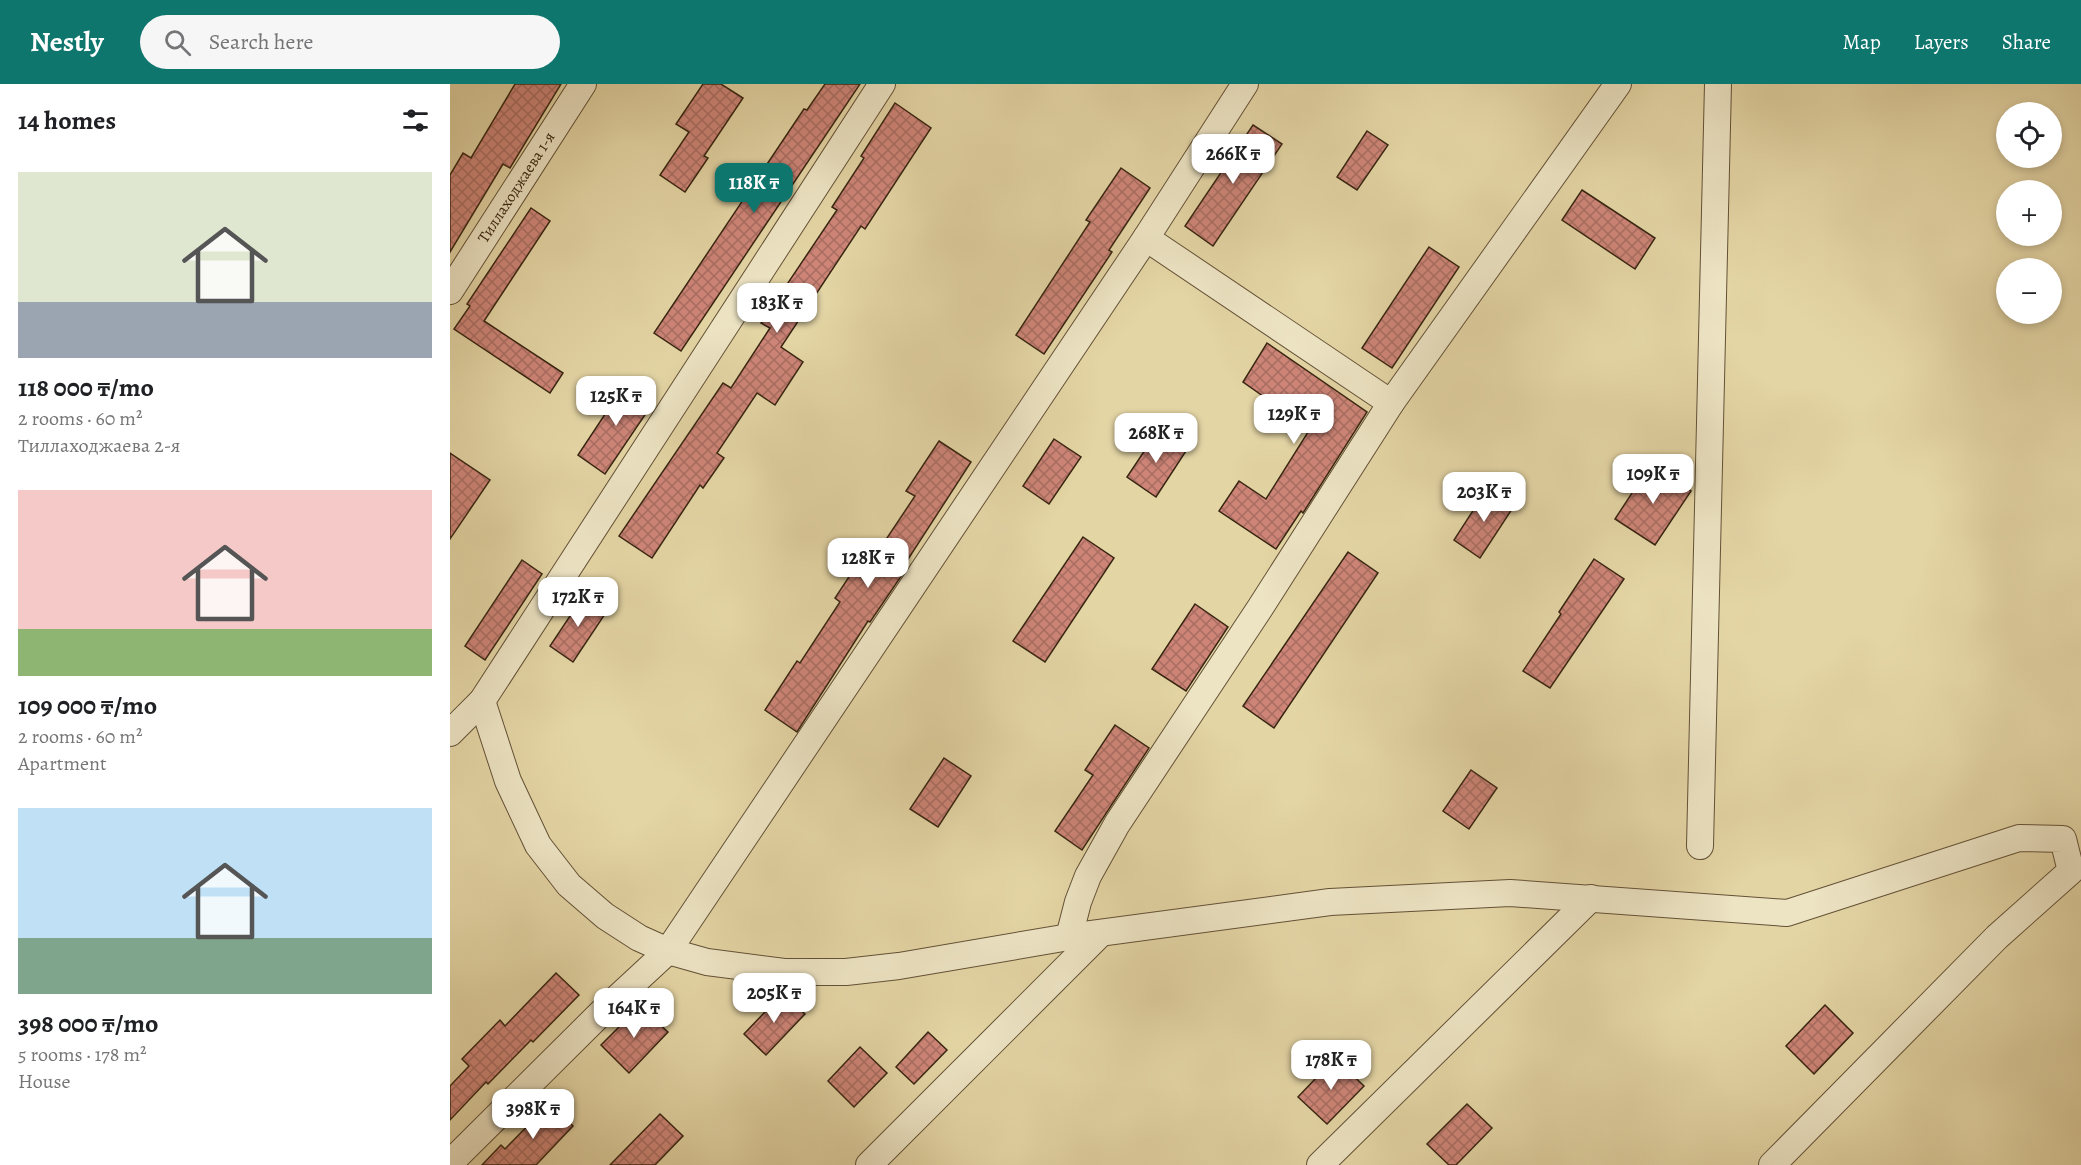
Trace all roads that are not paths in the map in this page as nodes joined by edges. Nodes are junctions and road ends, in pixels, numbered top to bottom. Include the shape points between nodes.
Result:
1 (583, 84) edge
2 (882, 84) edge
3 (1245, 84) edge
4 (1618, 84) edge
5 (1718, 84) edge
6 (1146, 238) junction
7 (450, 291) edge
8 (1391, 403) junction
9 (482, 701) junction
10 (450, 733) edge
11 (1700, 846) dead end
12 (1591, 898) junction
13 (1101, 933) junction
14 (1069, 937) junction
15 (668, 951) junction
16 (450, 1163) edge
17 (869, 1165) edge
18 (1320, 1165) edge
19 (1772, 1165) edge

1 - 7 street, Тиллаходжаева 1-я
2 - 9 street
3 - 6 street
4 - 8 street
5 - 11 street
6 - 8 street
6 - 15 street
8 - 14 street via 1117,824 1088,876
9 - 10 street
9 - 15 street via 508,781 538,845 569,885 605,916
12 - 13 street via 1510,893 1330,902
12 - 18 street
12 - 19 street via 1787,913 2019,838 2063,839 2071,871 1997,937
13 - 14 street
13 - 17 street
14 - 15 street via 846,972 784,972 706,962
15 - 16 street

